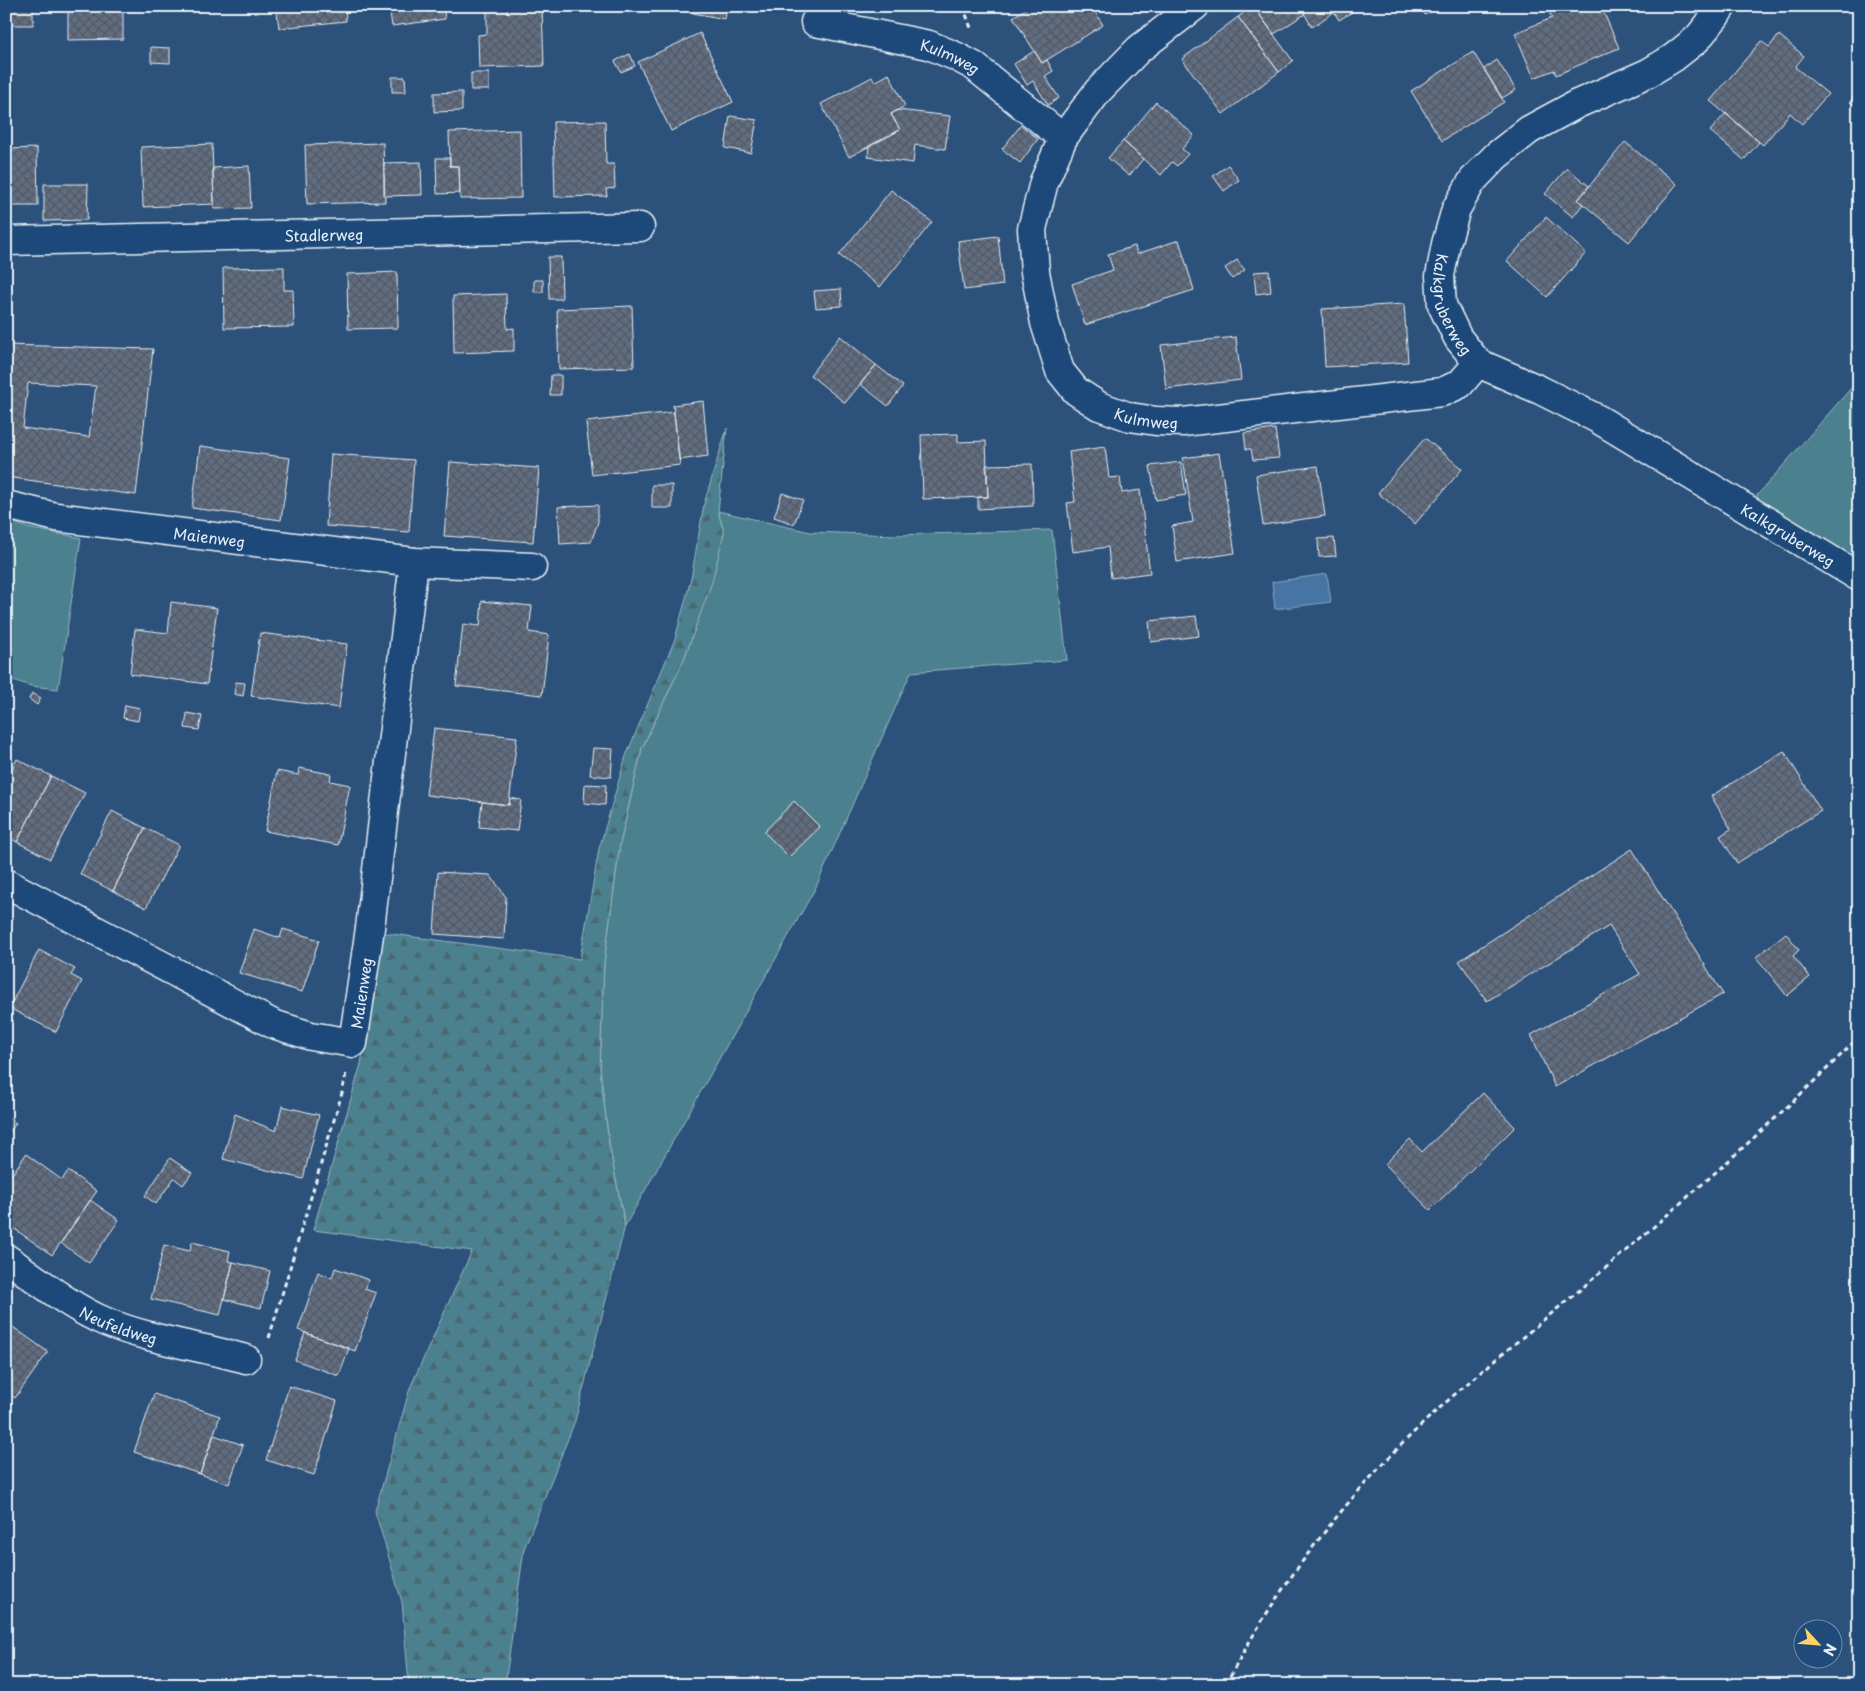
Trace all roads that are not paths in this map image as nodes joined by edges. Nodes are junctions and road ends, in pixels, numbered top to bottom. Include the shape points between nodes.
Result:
1 (1195, 6) edge
2 (1722, 6) edge
3 (815, 22) dead end
4 (1062, 138) junction
5 (640, 227) dead end
6 (6, 241) edge
7 (1478, 363) junction
8 (6, 505) edge
9 (414, 562) junction
10 (532, 567) dead end
11 (1859, 577) edge
12 (6, 883) edge
13 (6, 1258) edge
14 (246, 1358) road end

1 - 4 street, Kulmweg via 1139,49 1098,91
2 - 7 street, Kalkgruberweg via 1697,39 1673,58 1529,130 1496,156 1473,180 1456,209 1440,276 1442,305 1458,338
3 - 4 street, Kulmweg via 929,45 955,56 974,66
4 - 7 street, Kulmweg via 1044,182 1032,229 1035,272 1045,323 1060,371 1076,391 1099,406 1130,417 1183,422 1442,392 1460,384
5 - 6 street, Stadlerweg
7 - 11 street, Kalkgruberweg via 1598,419
8 - 9 street, Maienweg via 56,517
9 - 10 street, Maienweg
9 - 12 street, Maienweg via 353,1043 312,1036 273,1024
13 - 14 street, Neufeldweg via 106,1322

